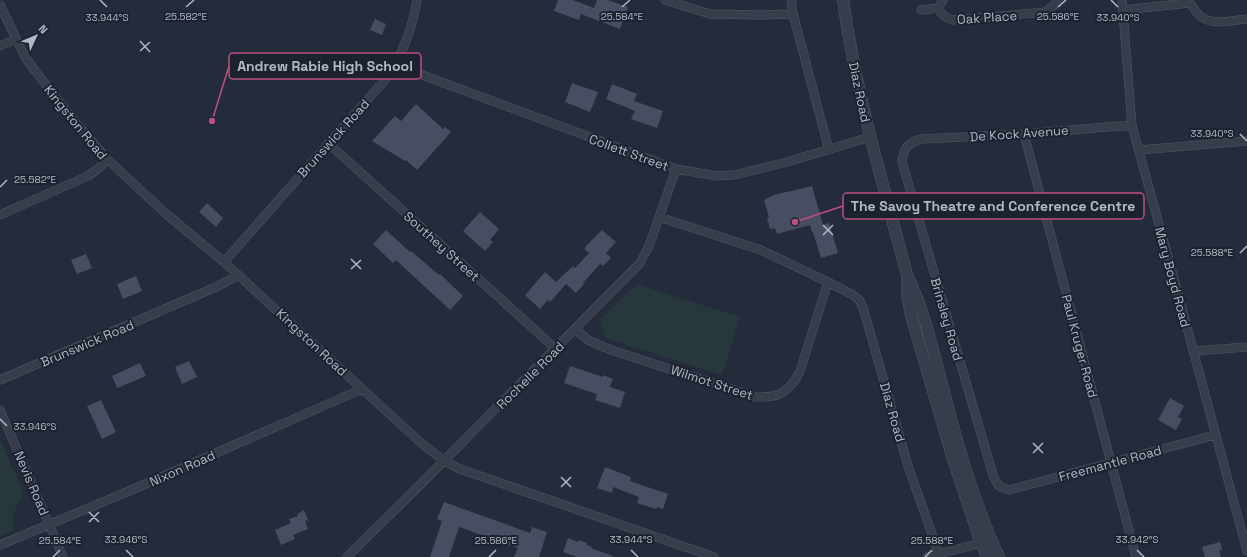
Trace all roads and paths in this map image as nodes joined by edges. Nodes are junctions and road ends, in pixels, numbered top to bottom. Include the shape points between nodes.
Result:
1 (417, 0) edge
2 (665, 0) edge
3 (790, 0) edge
4 (843, 0) edge
5 (943, 0) edge
6 (1060, 0) edge
7 (1122, 0) edge
8 (1191, 1) edge
9 (0, 5) edge
10 (938, 8) junction
11 (921, 10) dead end
12 (1123, 10) junction
13 (793, 14) junction
14 (1247, 19) edge
15 (16, 39) junction
16 (0, 46) edge
17 (395, 65) junction
18 (1132, 126) junction
19 (1024, 134) junction
20 (870, 137) junction
21 (1247, 141) edge
22 (328, 143) junction
23 (908, 145) joint
24 (829, 150) junction
25 (1139, 150) junction
26 (106, 159) junction
27 (676, 169) junction
28 (0, 215) edge
29 (659, 217) junction
30 (224, 262) junction
31 (238, 275) junction
32 (828, 282) junction
33 (575, 329) junction
34 (1247, 347) edge
35 (556, 349) junction
36 (1193, 351) junction
37 (0, 380) edge
38 (362, 389) junction
39 (0, 410) edge
40 (1215, 435) junction
41 (444, 461) junction
42 (1111, 462) junction
43 (1005, 489) joint
44 (49, 524) junction
45 (986, 542) junction
46 (0, 545) edge
47 (1247, 551) edge
48 (940, 556) edge
49 (63, 557) edge
50 (347, 557) edge
51 (714, 557) edge
52 (927, 557) edge
53 (987, 557) edge
54 (999, 557) edge
55 (1136, 557) edge

1 - 17 street, Brunswick Road via 410,33
2 - 13 street via 710,14
3 - 13 street
4 - 20 street, Diaz Road via 854,67
5 - 10 street, Oak Place
6 - 10 street, Oak Place via 1046,12 953,20 944,16
7 - 12 street, Mary Boyd Road
8 - 12 street
8 - 14 street via 1200,16 1206,20
9 - 15 street, Kingston Road
10 - 11 street, Oak Place
12 - 18 street, Mary Boyd Road
13 - 24 street
15 - 16 street
15 - 26 street, Kingston Road via 36,72
17 - 22 street, Brunswick Road via 384,81
17 - 27 street, Collett Street
18 - 19 street, De Kock Avenue
18 - 25 street, Mary Boyd Road
19 - 23 street, De Kock Avenue via 922,139
19 - 42 street, Paul Kruger Road
20 - 24 street, Collett Street
20 - 45 street, Diaz Road via 907,275 911,315 952,456
21 - 25 street
22 - 30 street, Brunswick Road
22 - 35 street, Southey Street
23 - 43 street, Brinsley Road via 902,162 989,461 998,485
24 - 27 street, Collett Street via 734,175 705,175
25 - 36 street, Mary Boyd Road
26 - 28 street via 88,176
26 - 30 street, Kingston Road
27 - 29 street, Rochelle Road
29 - 32 street via 760,250
29 - 33 street, Rochelle Road via 640,263
30 - 31 street, Kingston Road
31 - 37 street, Brunswick Road via 216,287
31 - 38 street, Kingston Road
32 - 33 street, Wilmot Street via 794,383 786,390 768,398 756,397 611,350 588,340
32 - 48 street, Diaz Road via 856,298 863,305 908,466
33 - 35 street, Rochelle Road
34 - 36 street
35 - 41 street, Rochelle Road
36 - 40 street, Mary Boyd Road
38 - 41 street, Kingston Road
38 - 44 street, Nixon Road
39 - 44 street, Nevis Road
40 - 42 street, Freemantle Road
40 - 47 street, Mary Boyd Road
41 - 50 street, Rochelle Road
41 - 51 street, Kingston Road via 460,469
42 - 43 street, Freemantle Road
42 - 55 street, Paul Kruger Road
44 - 46 street, Nixon Road
44 - 49 street, Nevis Road
45 - 48 street
45 - 53 street, Diaz Road
45 - 54 street, Diaz Road
48 - 52 street

